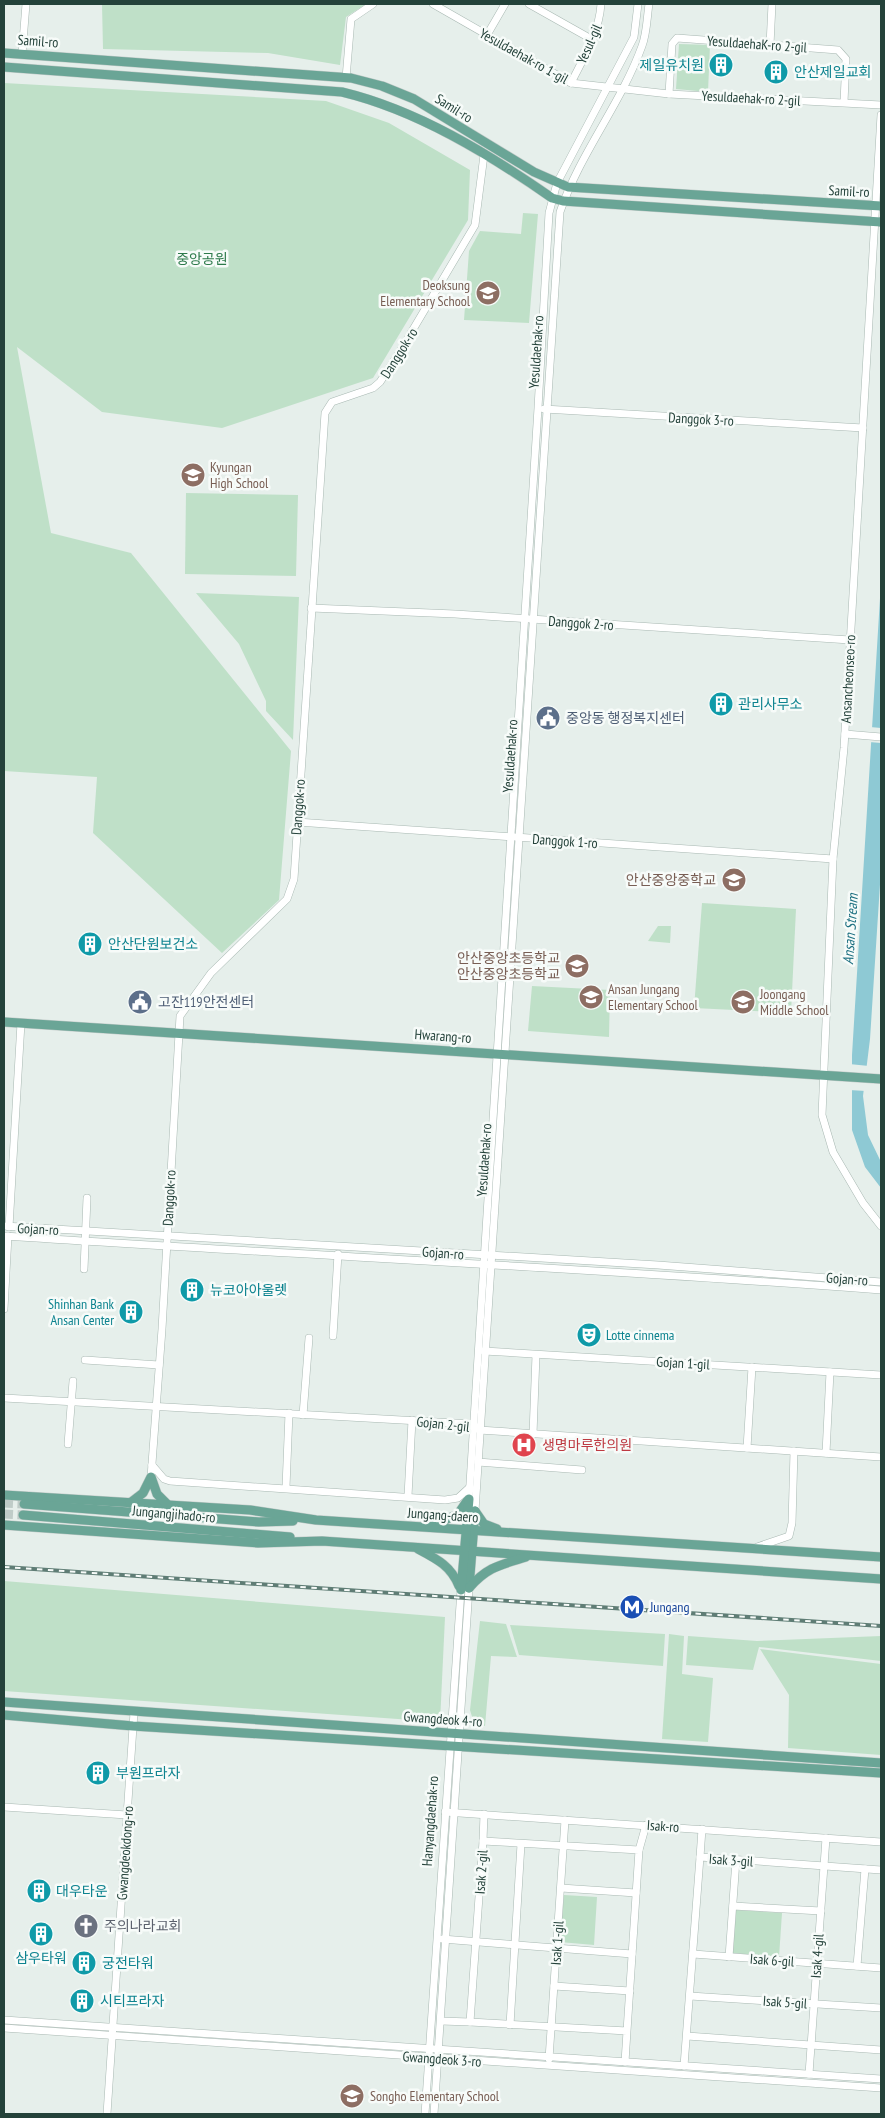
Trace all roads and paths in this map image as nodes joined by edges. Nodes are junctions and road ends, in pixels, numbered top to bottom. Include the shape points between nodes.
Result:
1 (26, 4) edge
2 (373, 4) edge
3 (433, 4) edge
4 (505, 4) edge
5 (529, 4) edge
6 (601, 4) edge
7 (638, 4) edge
8 (649, 4) edge
9 (772, 4) edge
10 (487, 35) junction
11 (593, 40) junction
12 (770, 45) junction
13 (4, 53) edge
14 (22, 54) junction
15 (4, 67) edge
16 (346, 78) junction
17 (571, 83) junction
18 (608, 88) junction
19 (621, 89) junction
20 (669, 94) junction
21 (844, 102) junction
22 (881, 105) edge
23 (881, 116) edge
24 (484, 155) junction
25 (557, 183) junction
26 (568, 187) junction
27 (552, 198) junction
28 (563, 201) junction
29 (879, 206) edge
30 (878, 222) edge
31 (542, 409) junction
32 (863, 428) junction
33 (311, 608) junction
34 (528, 619) junction
35 (850, 640) junction
36 (844, 734) junction
37 (881, 736) edge
38 (297, 822) junction
39 (515, 837) junction
40 (833, 859) junction
41 (4, 1022) edge
42 (21, 1023) junction
43 (177, 1033) junction
44 (500, 1054) junction
45 (823, 1075) junction
46 (881, 1079) edge
47 (88, 1198) dead end
48 (881, 1226) edge
49 (6, 1227) edge
50 (86, 1231) junction
51 (6, 1236) edge
52 (166, 1236) junction
53 (85, 1241) junction
54 (166, 1247) junction
55 (339, 1247) junction
56 (483, 1256) junction
57 (491, 1256) junction
58 (338, 1258) junction
59 (483, 1265) junction
60 (491, 1265) junction
61 (84, 1269) dead end
62 (879, 1280) edge
63 (881, 1290) edge
64 (4, 1309) edge
65 (333, 1336) dead end
66 (308, 1338) dead end
67 (484, 1351) junction
68 (536, 1355) junction
69 (85, 1360) dead end
70 (159, 1365) junction
71 (752, 1367) junction
72 (830, 1372) junction
73 (881, 1375) edge
74 (73, 1381) dead end
75 (4, 1398) edge
76 (71, 1403) junction
77 (154, 1407) junction
78 (290, 1413) junction
79 (303, 1415) junction
80 (412, 1420) junction
81 (473, 1424) junction
82 (479, 1430) junction
83 (533, 1434) junction
84 (68, 1444) dead end
85 (747, 1448) junction
86 (794, 1451) junction
87 (826, 1453) junction
88 (881, 1456) edge
89 (478, 1462) junction
90 (152, 1465) junction
91 (582, 1470) dead end
92 (151, 1477) junction
93 (470, 1486) junction
94 (286, 1487) junction
95 (4, 1496) edge
96 (408, 1496) junction
97 (469, 1499) junction
98 (130, 1503) junction
99 (24, 1504) tunnel mouth
100 (168, 1505) junction
101 (475, 1512) junction
102 (24, 1515) tunnel mouth
103 (316, 1520) junction
104 (4, 1525) edge
105 (428, 1527) junction
106 (470, 1531) junction
107 (529, 1534) junction
108 (322, 1540) junction
109 (414, 1547) junction
110 (757, 1547) junction
111 (467, 1551) junction
112 (534, 1555) junction
113 (881, 1557) edge
114 (881, 1579) edge
115 (465, 1589) junction
116 (4, 1702) edge
117 (134, 1712) junction
118 (4, 1715) edge
119 (133, 1726) junction
120 (450, 1733) junction
121 (460, 1734) junction
122 (449, 1745) junction
123 (460, 1746) junction
124 (881, 1763) edge
125 (881, 1773) edge
126 (4, 1807) edge
127 (445, 1812) junction
128 (455, 1812) junction
129 (484, 1814) junction
130 (127, 1815) junction
131 (565, 1820) junction
132 (646, 1825) junction
133 (702, 1829) junction
134 (826, 1838) junction
135 (482, 1841) junction
136 (881, 1842) edge
137 (521, 1844) junction
138 (563, 1846) junction
139 (639, 1850) junction
140 (700, 1857) junction
141 (736, 1860) junction
142 (824, 1866) junction
143 (865, 1869) junction
144 (881, 1870) edge
145 (561, 1888) junction
146 (636, 1893) junction
147 (734, 1906) junction
148 (821, 1911) junction
149 (437, 1939) junction
150 (445, 1939) junction
151 (476, 1942) junction
152 (515, 1945) junction
153 (556, 1948) junction
154 (632, 1954) junction
155 (692, 1954) junction
156 (729, 1957) junction
157 (817, 1963) junction
158 (857, 1966) junction
159 (881, 1968) edge
160 (554, 1986) junction
161 (630, 1991) junction
162 (690, 1996) junction
163 (814, 2004) junction
164 (881, 2008) edge
165 (4, 2020) edge
166 (440, 2021) junction
167 (470, 2022) junction
168 (510, 2024) junction
169 (113, 2027) junction
170 (551, 2027) junction
171 (4, 2028) edge
172 (627, 2032) junction
173 (112, 2036) junction
174 (687, 2036) junction
175 (811, 2045) junction
176 (429, 2048) junction
177 (439, 2049) junction
178 (881, 2050) edge
179 (548, 2056) junction
180 (428, 2058) junction
181 (438, 2058) junction
182 (625, 2062) junction
183 (549, 2066) junction
184 (684, 2066) junction
185 (808, 2074) junction
186 (881, 2079) edge
187 (881, 2088) edge
188 (107, 2114) edge
189 (424, 2114) edge
190 (434, 2114) edge

1 - 14 street
2 - 16 street via 351,18
3 - 10 street, Yesuldaehak-ro 1-gil
4 - 10 street
5 - 11 street
6 - 11 street, Yesul-gil
7 - 18 street, Yesuldaehak-ro via 634,37
8 - 19 street, Yesuldaehak-ro via 643,44
9 - 12 street
10 - 17 street, Yesuldaehak-ro 1-gil
11 - 17 street, Yesul-gil
12 - 20 street, YesuldaehaK-ro 2-gil via 677,38 672,44
12 - 21 street, YesuldaehaK-ro 2-gil via 838,50 846,59
13 - 14 main road, Samil-ro
14 - 16 main road, Samil-ro
15 - 24 main road, Samil-ro via 342,92 406,112
16 - 25 main road, Samil-ro via 382,86 414,99 488,146
17 - 18 street, Yesuldaehak-ro 1-gil
18 - 19 street, Yesuldaehak-ro 1-gil
18 - 25 street, Yesuldaehak-ro
19 - 20 street, Yesuldaehak-ro 2-gil
19 - 26 street, Yesuldaehak-ro
20 - 21 street, Yesuldaehak-ro 2-gil
21 - 22 street, Yesuldaehak-ro 2-gil
23 - 29 street, Ansancheonseo-ro
24 - 27 main road, Samil-ro
24 - 33 street, Danggok-ro via 476,225 399,353 373,388 332,402 325,413
25 - 26 main road, Samil-ro
25 - 27 street, Yesuldaehak-ro
26 - 28 street, Yesuldaehak-ro
26 - 29 main road, Samil-ro
27 - 28 main road, Samil-ro
27 - 31 street, Yesuldaehak-ro
28 - 30 main road, Samil-ro
28 - 31 street, Yesuldaehak-ro
29 - 30 street, Ansancheonseo-ro
30 - 32 street, Ansancheonseo-ro
31 - 32 street, Danggok 3-ro
31 - 34 street, Yesuldaehak-ro
32 - 35 street, Ansancheonseo-ro
33 - 34 street, Danggok 2-ro
33 - 38 street, Danggok-ro
34 - 35 street, Danggok 2-ro
34 - 39 street, Yesuldaehak-ro
35 - 36 street, Ansancheonseo-ro
36 - 37 street
36 - 40 street, Ansancheonseo-ro
38 - 39 street, Danggok 1-ro
38 - 43 street, Danggok-ro via 294,879 286,899 194,993 180,1016
39 - 40 street, Danggok 1-ro
39 - 44 street, Yesuldaehak-ro
40 - 45 street, Ansancheonseo-ro
41 - 42 main road, Hwarang-ro
42 - 43 main road, Hwarang-ro
42 - 49 street
43 - 44 main road, Hwarang-ro
43 - 52 street, Danggok-ro
44 - 45 main road, Hwarang-ro
44 - 56 street, Yesuldaehak-ro
44 - 57 street, Yesuldaehak-ro
45 - 46 main road, Hwarang-ro
45 - 48 street, Ansancheonseo-ro via 822,1115 833,1152 863,1203
47 - 50 street
49 - 50 street, Gojan-ro
50 - 52 street, Gojan-ro
50 - 53 street
51 - 53 street, Gojan-ro
51 - 64 street
52 - 54 street, Danggok-ro
52 - 55 street, Gojan-ro
53 - 54 street, Gojan-ro
53 - 61 street
54 - 58 street, Gojan-ro
54 - 70 street, Danggok-ro
55 - 56 street, Gojan-ro
55 - 58 street
56 - 57 street, Gojan-ro
56 - 59 street, Yesuldaehak-ro
57 - 60 street, Yesuldaehak-ro
57 - 62 street, Gojan-ro
58 - 59 street, Gojan-ro
58 - 65 street
59 - 60 street, Gojan-ro
59 - 81 street, Yesuldaehak-ro
60 - 63 street, Gojan-ro via 647,1272
60 - 67 street, Yesuldaehak-ro
66 - 79 street
67 - 68 street, Gojan 1-gil
67 - 82 street, Yesuldaehak-ro
68 - 71 street, Gojan 1-gil
68 - 83 street
69 - 70 street
70 - 77 street, Danggok-ro
71 - 72 street, Gojan 1-gil
71 - 85 street
72 - 73 street, Gojan 1-gil
72 - 87 street
74 - 76 street
75 - 76 street, Gojan 2-gil
76 - 77 street, Gojan 2-gil
76 - 84 street
77 - 78 street, Gojan 2-gil
77 - 90 street, Danggok-ro
78 - 79 street, Gojan 2-gil
78 - 94 street
79 - 80 street, Gojan 2-gil
80 - 81 street, Gojan 2-gil
80 - 96 street
81 - 82 street, Gojan 2-gil
81 - 93 street, Yesuldaehak-ro
82 - 83 street, Gojan 2-gil
82 - 89 street, Yesuldaehak-ro
83 - 85 street, Gojan 2-gil
85 - 86 street, Gojan 2-gil
86 - 87 street, Gojan 2-gil
86 - 110 street via 789,1536
87 - 88 street, Gojan 2-gil
89 - 91 street
89 - 101 street, Yesuldaehak-ro
90 - 92 street, Danggok-ro
90 - 94 street via 170,1481
92 - 98 main road via 143,1493
92 - 100 main road via 157,1494
93 - 96 street via 458,1498 452,1499
93 - 97 street, Yesuldaehak-ro
94 - 96 street
95 - 98 main road, Jungang-daero
97 - 105 main road via 458,1514
97 - 106 main road, Yesuldaehak-ro
98 - 100 main road, Jungang-daero
99 - 103 main road, Jungangjihado-ro via 259,1522
100 - 103 main road, Jungang-daero via 250,1510
101 - 106 main road, Yesuldaehak-ro
101 - 107 main road via 493,1528
102 - 108 main road, Jungangjihado-ro
103 - 105 main road, Jungang-daero
104 - 108 main road via 258,1543
105 - 106 main road, Jungang-daero
106 - 107 main road, Jungang-daero
106 - 111 main road, Hanyangdaehak-ro
107 - 110 main road, Jungang-daero
108 - 109 main road
109 - 111 main road
109 - 115 main road via 442,1562
110 - 113 main road, Jungang-daero
111 - 112 main road
111 - 115 main road, Hanyangdaehak-ro
112 - 114 main road
112 - 115 main road via 492,1567
115 - 120 street, Hanyangdaehak-ro
115 - 121 street, Hanyangdaehak-ro
116 - 117 main road, Gwangdeok 4-ro
117 - 119 street, Gwangdeokdong-ro
117 - 120 main road, Gwangdeok 4-ro
118 - 119 main road, Gwangdeok 4-ro
119 - 122 main road, Gwangdeok 4-ro
119 - 130 street, Gwangdeokdong-ro
120 - 121 main road, Gwangdeok 4-ro
120 - 122 street, Hanyangdaehak-ro
121 - 123 street, Hanyangdaehak-ro
121 - 124 main road, Gwangdeok 4-ro
122 - 123 main road, Gwangdeok 4-ro
122 - 127 street, Hanyangdaehak-ro
123 - 125 main road, Gwangdeok 4-ro
123 - 128 street, Hanyangdaehak-ro
126 - 130 street
127 - 128 street, Isak-ro
127 - 149 street, Hanyangdaehak-ro
128 - 129 street, Isak-ro
128 - 150 street, Hanyangdaehak-ro
129 - 131 street, Isak-ro
129 - 135 street
130 - 169 street, Gwangdeokdong-ro
131 - 132 street, Isak-ro
131 - 138 street, Isak 1-gil
132 - 133 street, Isak-ro
132 - 139 street
133 - 134 street, Isak-ro
133 - 140 street
134 - 136 street, Isak-ro
134 - 142 street, Isak 4-gil
135 - 137 street, Isak 2-gil
135 - 151 street, Isak 2-gil
137 - 138 street, Isak 2-gil
137 - 152 street
138 - 139 street, Isak 2-gil
138 - 145 street, Isak 1-gil
139 - 146 street
140 - 141 street, Isak 3-gil
140 - 155 street, Isak 3-gil
141 - 142 street, Isak 3-gil
141 - 147 street
142 - 143 street, Isak 3-gil
142 - 148 street, Isak 4-gil
143 - 144 street, Isak 3-gil
143 - 158 street
145 - 146 street
145 - 153 street, Isak 1-gil
146 - 154 street
147 - 148 street
147 - 156 street
148 - 157 street, Isak 4-gil
149 - 150 street
149 - 176 street, Hanyangdaehak-ro
150 - 151 street
150 - 166 street, Hanyangdaehak-ro
151 - 152 street
151 - 167 street, Isak 2-gil
152 - 153 street
152 - 168 street
153 - 154 street
153 - 160 street, Isak 1-gil
154 - 161 street
155 - 156 street, Isak 6-gil
155 - 162 street, Isak 3-gil
156 - 157 street, Isak 6-gil
157 - 158 street, Isak 6-gil
157 - 163 street, Isak 4-gil
158 - 159 street, Isak 6-gil
160 - 161 street
160 - 170 street, Isak 1-gil
161 - 172 street
162 - 163 street, Isak 5-gil
162 - 174 street, Isak 3-gil
163 - 164 street, Isak 5-gil
163 - 175 street, Isak 4-gil
165 - 169 street, Gwangdeok 3-ro
166 - 167 street
166 - 177 street, Hanyangdaehak-ro
167 - 168 street
168 - 170 street
169 - 173 street, Gwangdeokdong-ro
169 - 176 street, Gwangdeok 3-ro
170 - 172 street
170 - 179 street, Isak 1-gil
171 - 173 street, Gwangdeok 3-ro
172 - 182 street
173 - 180 street, Gwangdeok 3-ro
173 - 188 street, Gwangdeokdong-ro
174 - 175 street
174 - 184 street, Isak 3-gil
175 - 178 street
175 - 185 street, Isak 4-gil
176 - 177 street, Gwangdeok 3-ro
176 - 180 street, Hanyangdaehak-ro
177 - 179 street, Gwangdeok 3-ro
177 - 181 street, Hanyangdaehak-ro
179 - 182 street, Gwangdeok 3-ro
179 - 183 street, Isak 1-gil
180 - 181 street, Gwangdeok 3-ro
180 - 189 street, Hanyangdaehak-ro
181 - 183 street, Gwangdeok 3-ro
181 - 190 street, Hanyangdaehak-ro
182 - 184 street, Gwangdeok 3-ro
183 - 187 street, Gwangdeok 3-ro
184 - 185 street, Gwangdeok 3-ro
185 - 186 street, Gwangdeok 3-ro

